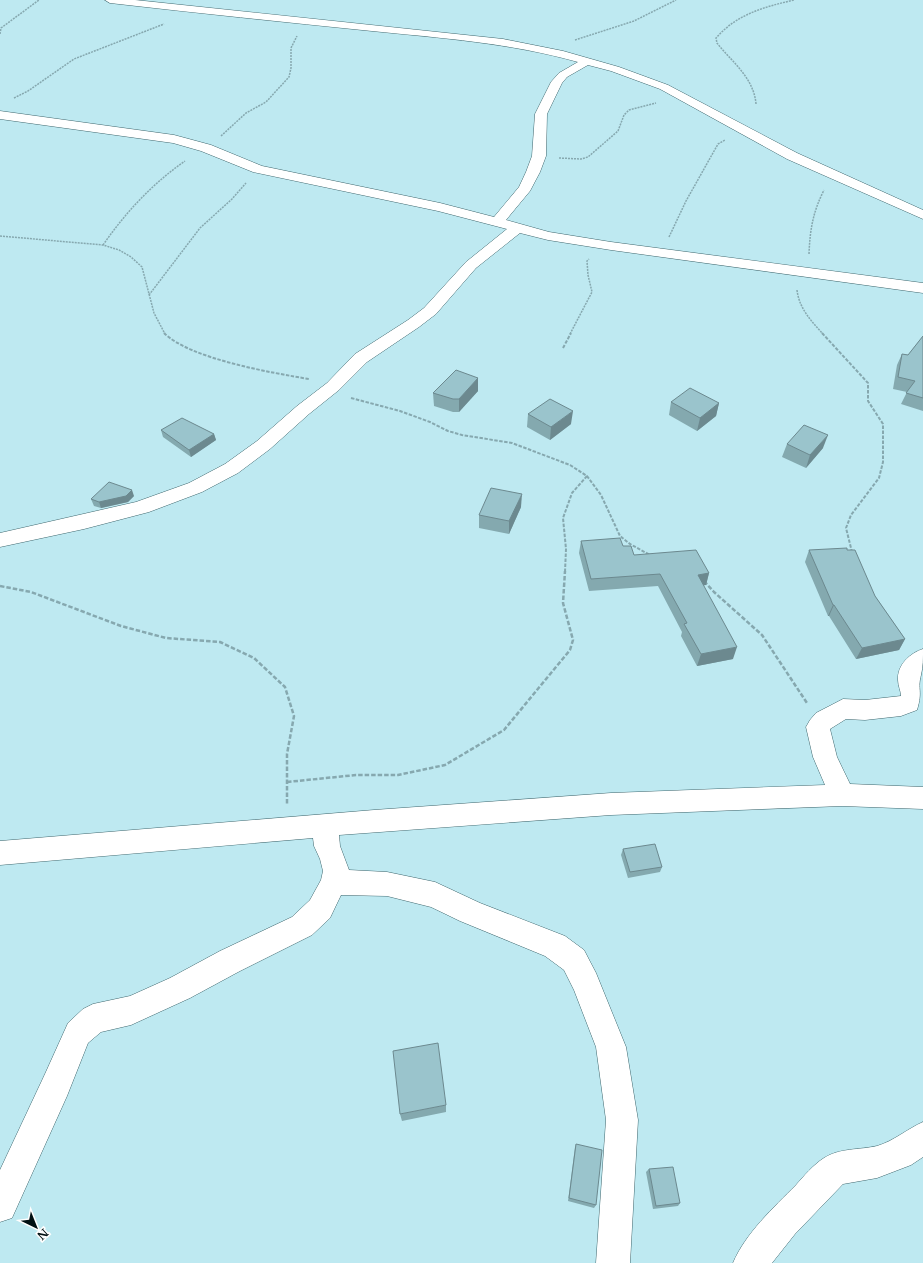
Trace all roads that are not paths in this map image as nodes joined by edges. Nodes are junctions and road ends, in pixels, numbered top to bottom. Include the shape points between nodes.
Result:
1 (110, 0) edge
2 (587, 61) junction
3 (0, 115) edge
4 (923, 215) edge
5 (497, 222) junction
6 (518, 228) junction
7 (923, 288) edge
8 (0, 540) edge
9 (923, 658) edge
10 (842, 795) junction
11 (923, 798) edge
12 (325, 826) junction
13 (0, 853) edge
14 (334, 882) junction
15 (923, 1138) edge
16 (0, 1206) edge
17 (613, 1263) edge
18 (750, 1263) edge

1 - 2 street via 503,42
2 - 4 street via 664,87 756,138
2 - 5 street via 556,82 541,114 539,156 525,188
3 - 5 street via 174,139 258,169 440,207
5 - 6 street
6 - 7 street via 548,236 611,246
6 - 8 street via 464,272 444,298 411,327 375,347 257,451 220,476 180,494 120,513
9 - 10 street via 914,664 908,676 913,696 902,706 865,710 843,709 824,720 818,727 825,757
10 - 11 street
10 - 12 street via 611,804
12 - 13 street
12 - 14 street via 327,846 336,871
14 - 16 street via 320,909 302,926 131,1010 93,1019 78,1033
14 - 17 street via 387,884 436,895 470,912 555,946 574,960 586,983 611,1047 622,1120
15 - 18 street via 892,1157 836,1169 783,1222

